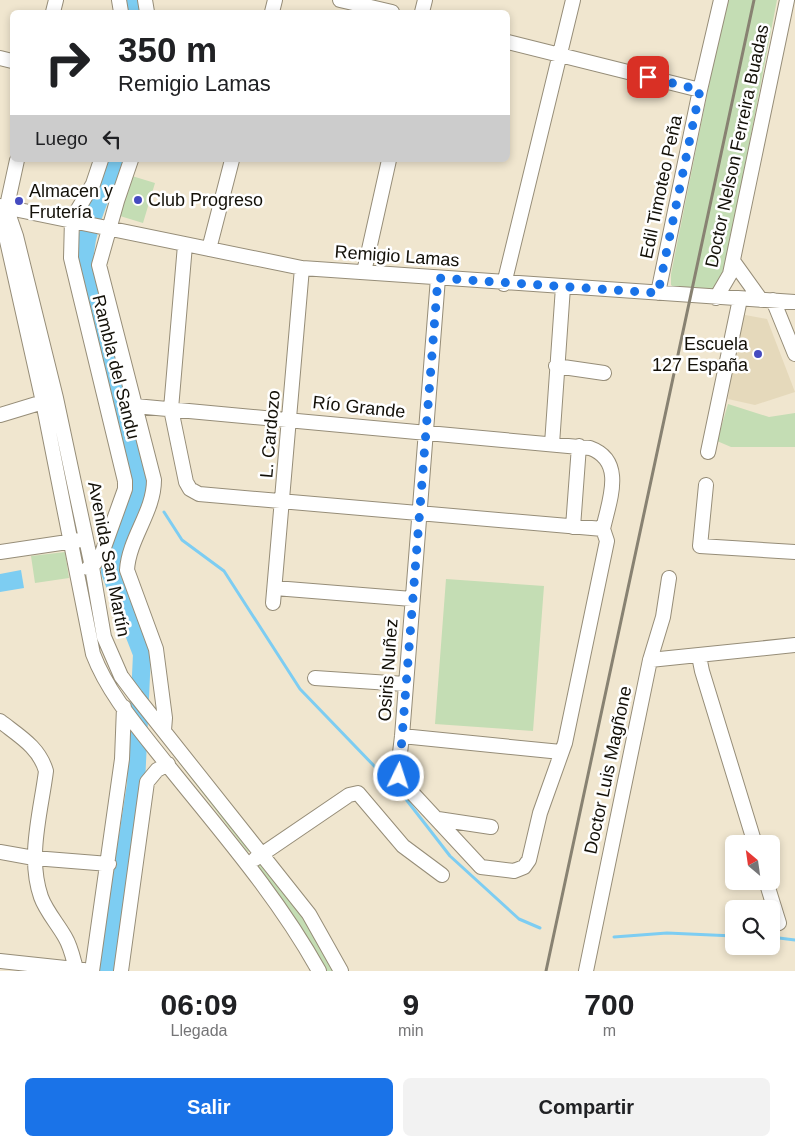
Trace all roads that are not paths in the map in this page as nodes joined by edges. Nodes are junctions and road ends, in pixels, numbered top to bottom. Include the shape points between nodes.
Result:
1 (340, 0) edge
2 (573, 0) edge
3 (721, 0) edge
4 (787, 0) edge
5 (383, 10) edge
6 (510, 42) edge
7 (560, 55) junction
8 (700, 90) junction
9 (16, 162) edge
10 (101, 162) edge
11 (130, 162) edge
12 (231, 162) edge
13 (389, 162) edge
14 (3, 206) edge
15 (75, 220) junction
16 (107, 227) junction
17 (2, 229) edge
18 (186, 245) junction
19 (208, 249) junction
20 (733, 262) junction
21 (302, 268) junction
22 (364, 272) junction
23 (438, 278) junction
24 (504, 284) junction
25 (564, 287) junction
26 (658, 293) junction
27 (716, 298) junction
28 (740, 299) junction
29 (767, 300) junction
30 (795, 302) edge
31 (795, 354) edge
32 (556, 366) junction
33 (604, 373) dead end
34 (43, 402) junction
35 (135, 406) junction
36 (171, 409) junction
37 (0, 416) edge
38 (290, 419) junction
39 (425, 433) junction
40 (552, 444) junction
41 (579, 446) junction
42 (708, 452) dead end
43 (706, 485) dead end
44 (284, 502) junction
45 (419, 512) junction
46 (574, 527) junction
47 (603, 529) junction
48 (87, 539) junction
49 (72, 542) junction
50 (0, 552) edge
51 (795, 552) edge
52 (92, 567) junction
53 (77, 569) junction
54 (669, 578) dead end
55 (275, 588) junction
56 (412, 599) junction
57 (273, 603) dead end
58 (795, 645) edge
59 (699, 656) junction
60 (650, 660) junction
61 (315, 678) dead end
62 (405, 684) junction
63 (128, 712) junction
64 (0, 721) edge
65 (162, 728) junction
66 (402, 736) junction
67 (561, 752) junction
68 (168, 764) junction
69 (438, 820) junction
70 (491, 827) dead end
71 (751, 835) edge
72 (0, 852) edge
73 (262, 854) junction
74 (34, 858) junction
75 (109, 864) junction
76 (247, 865) junction
77 (442, 876) dead end
78 (0, 960) edge
79 (76, 969) junction
80 (92, 971) edge
81 (121, 971) edge
82 (319, 971) edge
83 (341, 971) edge
84 (586, 971) edge

1 - 5 street
2 - 7 street
3 - 8 street, Edil Timoteo Peña
4 - 20 street, Doctor Nelson Ferreira Buadas
6 - 7 street
7 - 8 street
7 - 24 street
8 - 26 street, Edil Timoteo Peña
9 - 14 street
10 - 15 street
11 - 16 street
12 - 19 street
13 - 22 street
14 - 15 street, Remigio Lamas
14 - 17 street
14 - 48 street, Avenida San Martín via 16,236
15 - 16 street, Remigio Lamas
15 - 52 street, Rambla del Sandu via 72,268 125,481 102,553
16 - 18 street, Remigio Lamas
16 - 35 street via 99,265
17 - 34 street, Avenida San Martín
18 - 19 street, Remigio Lamas
18 - 36 street
19 - 21 street, Remigio Lamas
20 - 27 street, Doctor Nelson Ferreira Buadas via 726,283
20 - 29 street
21 - 22 street, Remigio Lamas
21 - 38 street, L. Cardozo
22 - 23 street, Remigio Lamas
23 - 24 street, Remigio Lamas
23 - 39 street, Osiris Nuñez
24 - 25 street, Remigio Lamas
25 - 26 street, Remigio Lamas
25 - 32 street
26 - 27 street, Remigio Lamas
27 - 28 street, Remigio Lamas
28 - 29 street, Remigio Lamas
28 - 42 street
29 - 30 street, Remigio Lamas
29 - 31 street
32 - 33 street
32 - 40 street
34 - 37 street
34 - 49 street, Avenida San Martín
35 - 36 street, Río Grande
35 - 65 street via 154,490 128,559 127,570 156,649 164,718
36 - 38 street, Río Grande
36 - 44 street via 190,489 199,494
38 - 39 street, Río Grande
38 - 44 street, L. Cardozo
39 - 40 street, Río Grande
39 - 45 street, Osiris Nuñez
40 - 41 street, Río Grande
41 - 46 street
41 - 47 street, Río Grande via 598,451 611,466 613,475
43 - 51 street via 700,546
44 - 45 street
44 - 55 street, L. Cardozo
45 - 46 street
45 - 56 street, Osiris Nuñez
46 - 47 street
47 - 67 street via 607,541
48 - 49 street
48 - 52 street, Avenida San Martín
49 - 50 street
49 - 53 street, Avenida San Martín
52 - 53 street
52 - 65 street, Avenida San Martín via 104,637 121,676
53 - 63 street, Avenida San Martín via 93,654 103,676
54 - 60 street, Doctor Luis Magñone via 663,617
55 - 56 street
55 - 57 street, L. Cardozo
56 - 62 street, Osiris Nuñez
58 - 59 street
59 - 60 street
59 - 71 street
60 - 84 street, Doctor Luis Magñone
61 - 62 street
62 - 66 street, Osiris Nuñez
63 - 68 street, Avenida San Martín
63 - 75 street
64 - 74 street via 34,748 42,757 46,771
65 - 73 street, Avenida San Martín
66 - 67 street
66 - 69 street, Osiris Nuñez via 399,776
67 - 69 street, Osiris Nuñez via 540,813 529,860 524,867 514,871 481,867
68 - 76 street, Avenida San Martín
68 - 81 street via 157,770 148,782
69 - 70 street
72 - 74 street
73 - 76 street
73 - 77 street via 349,795 358,793 403,846
73 - 83 street, Avenida San Martín via 309,914
74 - 75 street
74 - 79 street via 41,897 65,937
75 - 80 street
76 - 82 street, Avenida San Martín via 291,924
78 - 79 street
79 - 80 street

